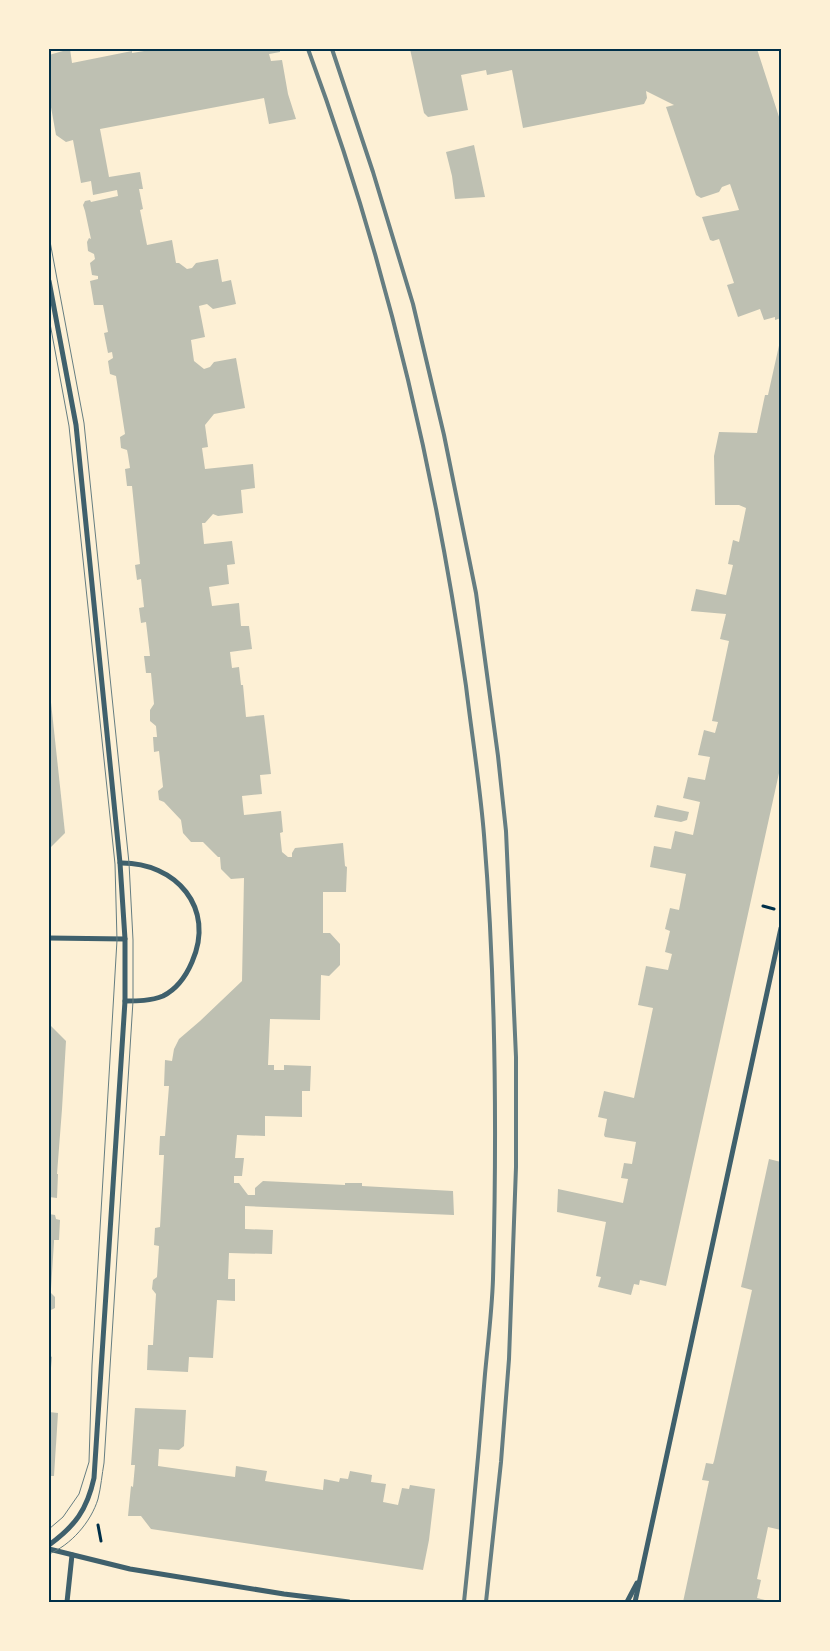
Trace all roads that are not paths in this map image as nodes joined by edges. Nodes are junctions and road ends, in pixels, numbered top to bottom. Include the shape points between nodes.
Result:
1 (49, 281) edge
2 (120, 863) junction
3 (781, 928) edge
4 (49, 938) edge
5 (125, 940) junction
6 (125, 1002) junction
7 (49, 1545) edge
8 (49, 1549) edge
9 (72, 1555) junction
10 (641, 1571) junction
11 (67, 1602) edge
12 (349, 1602) edge
13 (627, 1602) edge
14 (635, 1602) edge

1 - 2 street via 76,425
2 - 5 street
2 - 6 street via 145,866 176,880 191,897 199,922 195,957 187,974 174,989 150,1000
3 - 10 street
4 - 5 street
5 - 6 street
6 - 7 street via 94,1478 83,1512 67,1532
8 - 9 street
9 - 11 street
9 - 12 street via 130,1569
10 - 13 street
10 - 14 street

